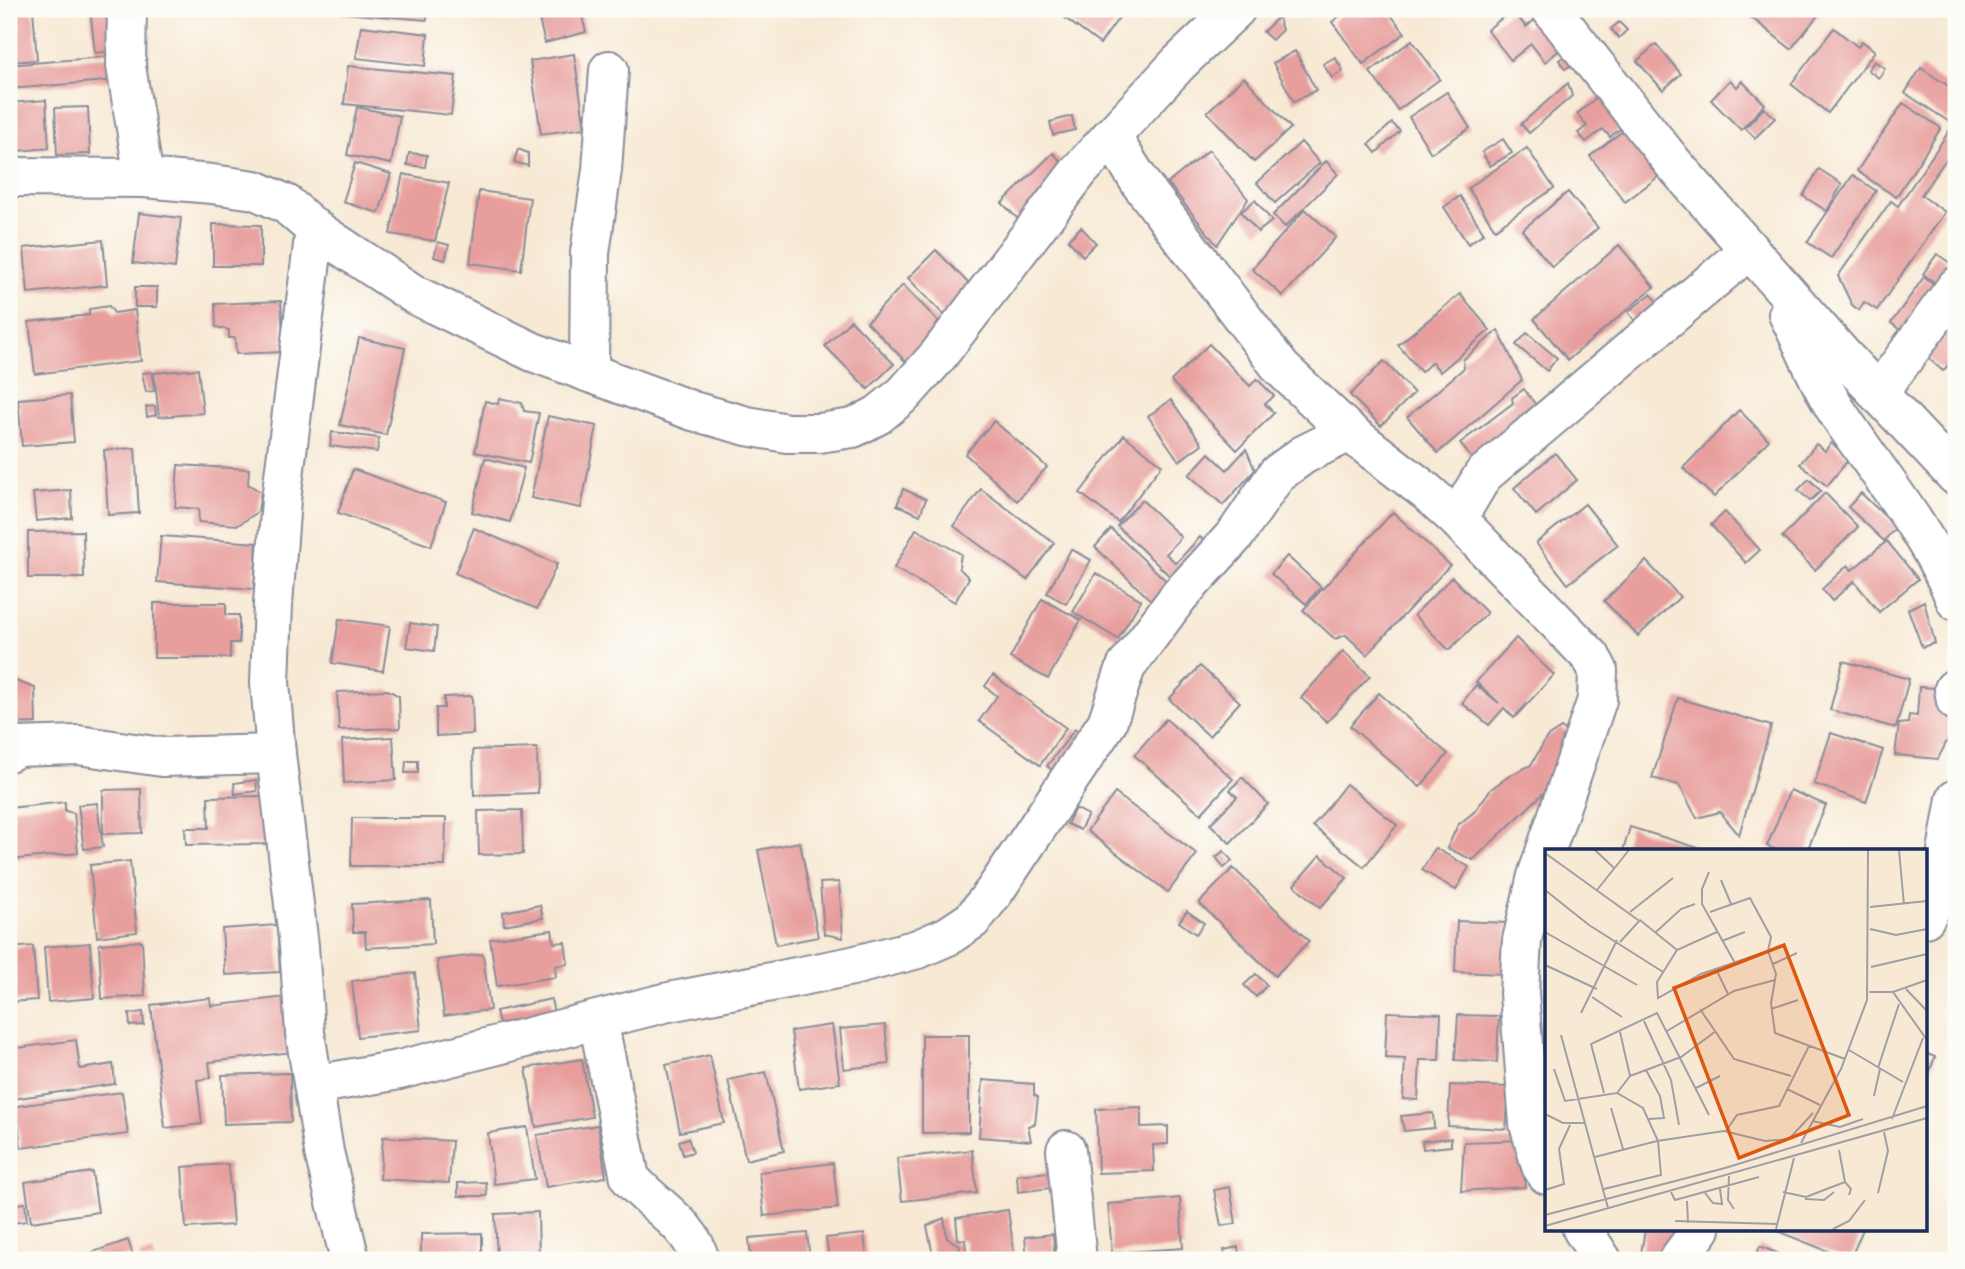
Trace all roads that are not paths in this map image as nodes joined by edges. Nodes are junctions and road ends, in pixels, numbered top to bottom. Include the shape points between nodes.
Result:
1 (127, 9) edge
2 (1236, 9) edge
3 (1551, 9) edge
4 (609, 70) dead end
5 (1111, 136) junction
6 (9, 177) edge
7 (144, 178) junction
8 (315, 229) junction
9 (1757, 257) junction
10 (1956, 287) edge
11 (589, 373) junction
12 (1878, 394) junction
13 (1349, 432) junction
14 (1483, 475) junction
15 (1956, 476) edge
16 (1427, 492) junction
17 (1457, 519) junction
18 (1956, 601) edge
19 (9, 752) edge
20 (276, 754) junction
21 (1956, 787) edge
22 (1956, 799) edge
23 (1546, 849) edge
24 (1545, 853) edge
25 (1926, 861) edge
26 (1926, 916) edge
27 (598, 1020) junction
28 (314, 1085) junction
29 (1066, 1150) dead end
30 (1545, 1172) edge
31 (1583, 1230) edge
32 (350, 1260) edge
33 (699, 1260) edge
34 (1077, 1260) edge
35 (1602, 1260) edge

1 - 7 street via 126,66
2 - 5 street
3 - 9 street via 1673,163
4 - 11 street via 590,253
5 - 11 street via 937,357 904,394 853,428 788,433 747,426
5 - 13 street via 1141,184 1281,368
6 - 7 street
7 - 8 street via 255,190 286,204
8 - 11 street via 415,295
8 - 20 street via 281,500 273,604 270,682
9 - 12 street
9 - 14 street
9 - 18 street via 1835,407 1914,523
10 - 12 street
12 - 15 street
13 - 16 street
13 - 27 street via 1303,454 1277,474 1236,534 1179,596 1126,667 1107,723 972,920 918,949
14 - 16 street
14 - 17 street
16 - 17 street
17 - 23 street via 1591,657 1598,670 1597,700
19 - 20 street via 17,747 78,745 162,757
20 - 28 street
21 - 25 street
22 - 26 street via 1940,892
24 - 30 street via 1522,940 1519,993 1528,1125
27 - 28 street via 399,1070
27 - 33 street via 630,1178 687,1231
28 - 32 street via 324,1152
29 - 34 street
31 - 35 street

